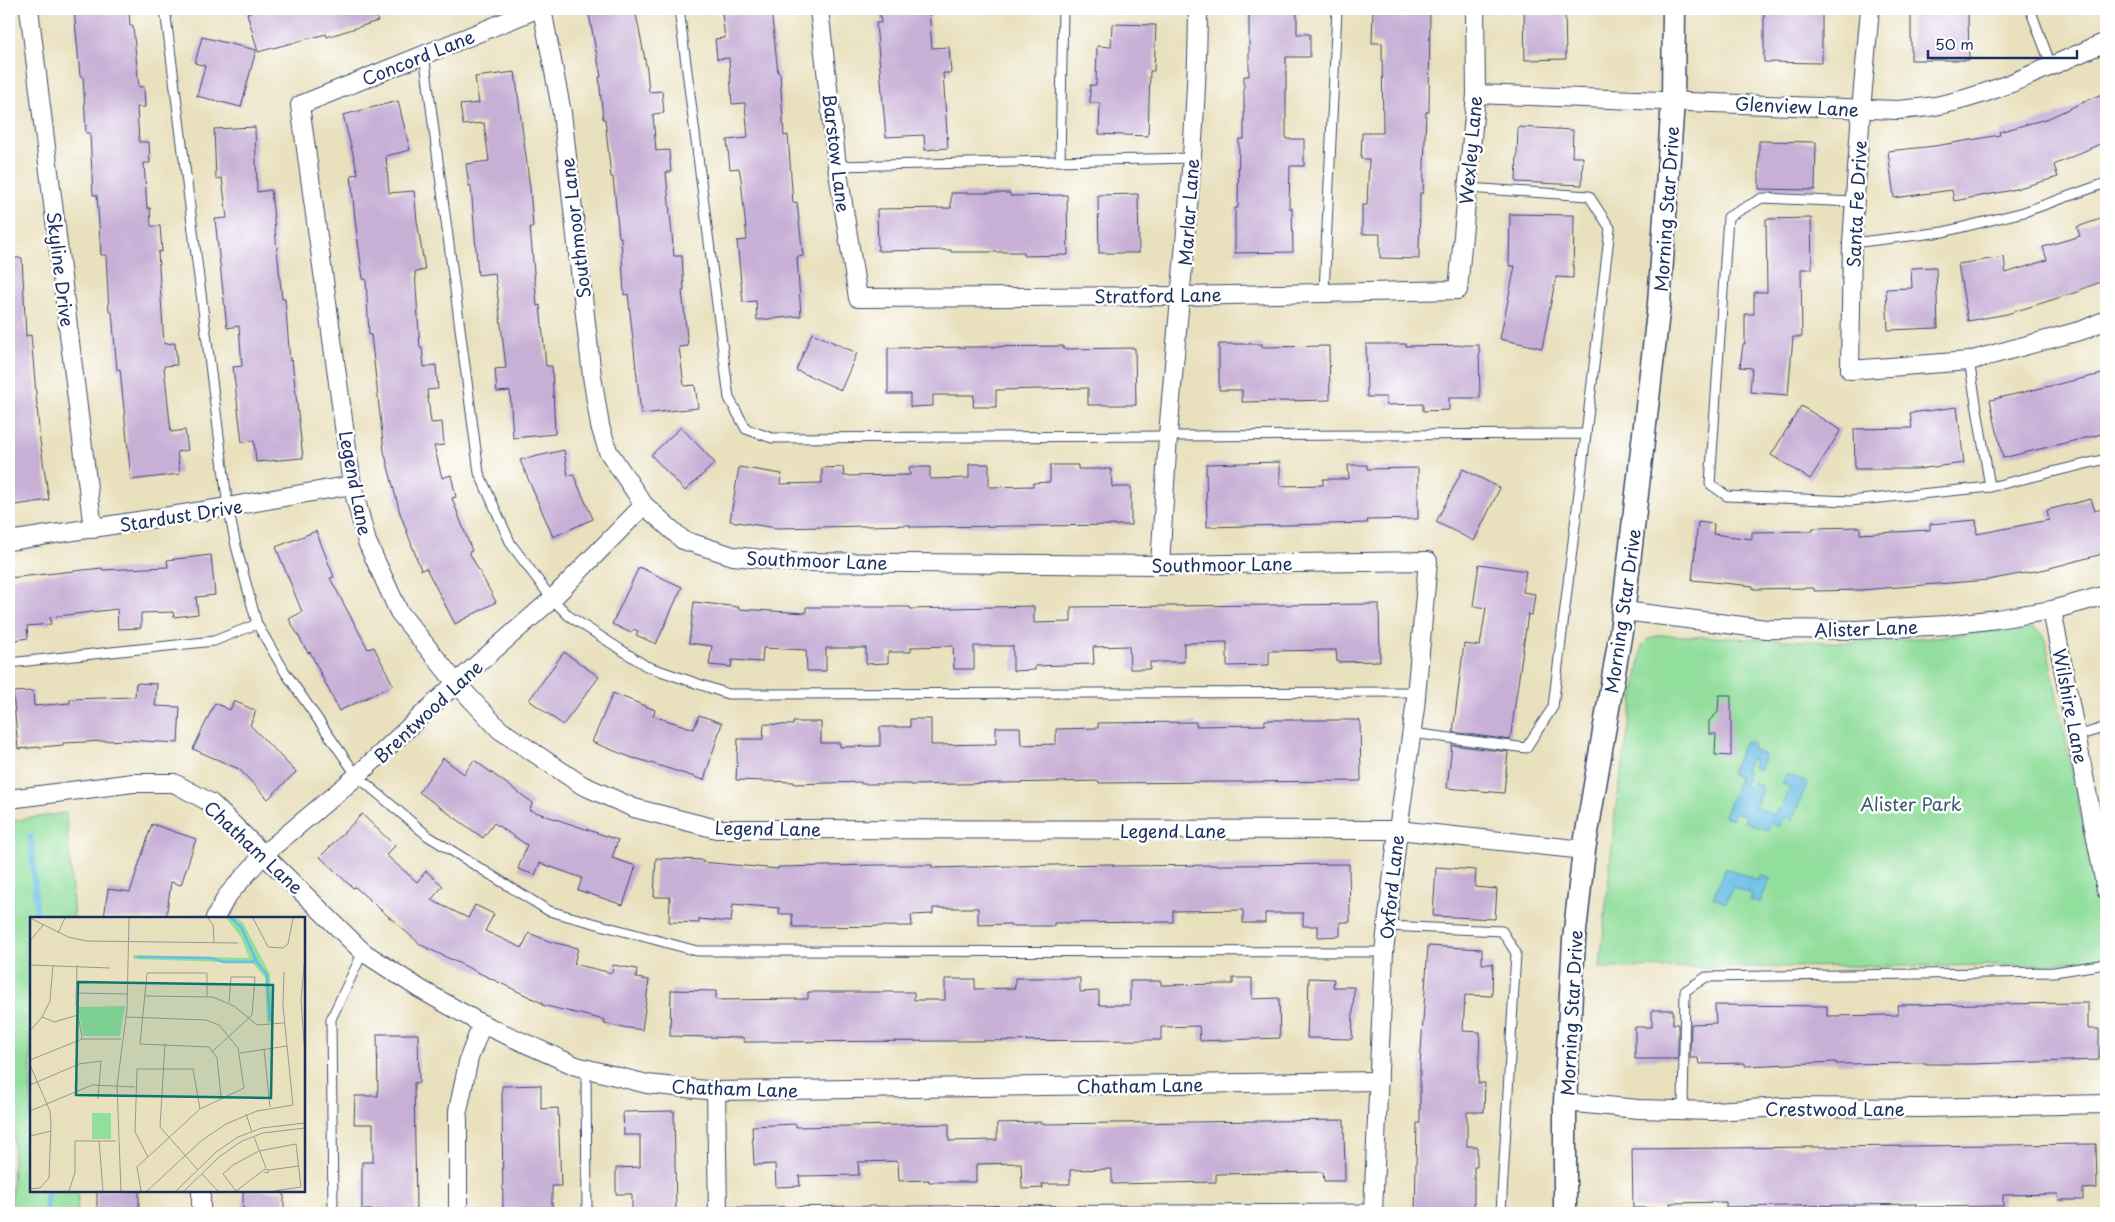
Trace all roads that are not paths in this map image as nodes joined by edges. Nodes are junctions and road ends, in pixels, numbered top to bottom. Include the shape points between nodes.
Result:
1 (29, 9) edge
2 (165, 9) edge
3 (537, 9) edge
4 (542, 9) edge
5 (678, 9) edge
6 (820, 9) edge
7 (1064, 9) edge
8 (1198, 9) edge
9 (1337, 9) edge
10 (1475, 9) edge
11 (1674, 9) edge
12 (1870, 9) edge
13 (2030, 9) edge
14 (2106, 42) edge
15 (424, 54) junction
16 (2051, 65) junction
17 (1476, 94) junction
18 (1673, 100) junction
19 (300, 105) joint
20 (1861, 110) junction
21 (1192, 158) junction
22 (1060, 161) junction
23 (837, 166) junction
24 (2106, 183) edge
25 (1467, 188) junction
26 (1855, 202) junction
27 (1852, 242) junction
28 (1458, 290) joint
29 (1324, 292) junction
30 (1182, 296) junction
31 (858, 298) joint
32 (2106, 320) edge
33 (1969, 361) junction
34 (1586, 434) junction
35 (1168, 436) junction
36 (2106, 459) edge
37 (352, 485) junction
38 (1990, 487) junction
39 (644, 505) junction
40 (228, 507) junction
41 (93, 529) junction
42 (9, 541) edge
43 (1428, 562) joint
44 (1160, 565) junction
45 (2106, 595) edge
46 (552, 599) junction
47 (2052, 610) junction
48 (1624, 611) junction
49 (257, 624) junction
50 (9, 663) edge
51 (456, 682) junction
52 (1416, 692) junction
53 (2106, 727) edge
54 (1412, 733) junction
55 (2077, 736) junction
56 (357, 776) junction
57 (9, 799) edge
58 (1398, 830) junction
59 (1584, 850) junction
60 (264, 854) junction
61 (2104, 867) edge
62 (2106, 890) edge
63 (216, 917) edge
64 (1386, 926) junction
65 (363, 952) junction
66 (1384, 952) junction
67 (2106, 964) edge
68 (482, 1024) junction
69 (586, 1069) junction
70 (1380, 1081) junction
71 (716, 1091) junction
72 (1565, 1102) junction
73 (2106, 1104) edge
74 (1683, 1110) junction
75 (201, 1192) edge
76 (1373, 1211) edge
77 (201, 1213) edge
78 (333, 1213) edge
79 (458, 1213) edge
80 (587, 1213) edge
81 (718, 1213) edge
82 (1501, 1213) edge
83 (1564, 1213) edge

1 - 41 street, Skyline Drive
2 - 40 lane
3 - 15 street, Concord Lane
4 - 39 street, Southmoor Lane via 562,113 600,426 608,451
5 - 35 lane via 729,398 746,429 772,438
6 - 23 street, Barstow Lane
7 - 22 lane
8 - 21 street, Marlar Lane
9 - 29 lane
10 - 17 street, Wexley Lane
11 - 18 street, Morning Star Drive
12 - 20 street, Santa Fe Drive
13 - 16 lane
14 - 16 street, Glenview Lane
15 - 19 street, Concord Lane
15 - 46 lane via 479,473 512,544
16 - 20 street, Glenview Lane via 2006,85 1936,106
17 - 18 street, Glenview Lane
17 - 25 street, Wexley Lane
18 - 20 street, Glenview Lane
18 - 48 street, Morning Star Drive via 1659,304
19 - 37 street, Legend Lane
20 - 26 street, Santa Fe Drive
21 - 22 lane
21 - 30 street, Marlar Lane
22 - 23 lane
23 - 31 street, Barstow Lane
24 - 27 lane via 2024,212 1944,232
25 - 28 street, Wexley Lane
25 - 34 lane via 1588,196 1610,228
26 - 27 street, Santa Fe Drive
26 - 38 lane via 1762,198 1728,217 1710,484 1727,496 1850,501
27 - 33 street, Santa Fe Drive via 1850,370
28 - 29 street, Stratford Lane
29 - 30 street, Stratford Lane
30 - 31 street, Stratford Lane
30 - 35 street, Marlar Lane
32 - 33 street via 2083,330
33 - 38 lane
34 - 35 lane
34 - 54 lane via 1553,708 1526,748
35 - 44 street, Marlar Lane
36 - 38 lane
37 - 40 street, Stardust Drive
37 - 51 street, Legend Lane via 367,542 399,612
39 - 44 street, Southmoor Lane via 683,540 733,556 792,562
39 - 46 street, Brentwood Lane
40 - 41 street, Stardust Drive
40 - 49 lane
41 - 42 street, Stardust Drive
43 - 44 street, Southmoor Lane
43 - 52 street, Oxford Lane
45 - 47 street, Alister Lane
46 - 51 street, Brentwood Lane
46 - 52 lane via 569,616 646,666 728,694
47 - 48 street, Alister Lane via 1947,624 1855,630 1766,629
47 - 55 street, Wilshire Lane
48 - 59 street, Morning Star Drive
49 - 50 lane via 214,641
49 - 56 lane via 285,672
51 - 56 street, Brentwood Lane
51 - 58 street, Legend Lane via 500,730 582,785 634,808 717,830
52 - 54 street, Oxford Lane
53 - 55 lane
54 - 58 street, Oxford Lane
55 - 61 street, Wilshire Lane
56 - 60 street, Brentwood Lane
56 - 66 lane via 428,836 549,911 697,951
57 - 60 street, Chatham Lane via 133,783 174,783 211,803
58 - 59 street, Legend Lane
58 - 64 street, Oxford Lane
59 - 72 street, Morning Star Drive via 1574,940
60 - 63 street, Brentwood Lane via 227,896
60 - 65 street, Chatham Lane
61 - 62 street, Wilshire Lane
64 - 66 street, Oxford Lane
64 - 82 lane via 1502,931 1516,952
65 - 68 street, Chatham Lane
65 - 78 lane via 331,1019
66 - 70 street, Oxford Lane
67 - 74 lane via 2054,972 1706,977 1685,991
68 - 69 street, Chatham Lane
68 - 79 street via 469,1058 458,1111
69 - 71 street, Chatham Lane via 646,1084
69 - 80 lane
70 - 71 street, Chatham Lane
70 - 76 street, Oxford Lane
71 - 81 street
72 - 74 street, Crestwood Lane
72 - 83 street, Morning Star Drive
73 - 74 street, Crestwood Lane
75 - 77 street
76 - 81 lane

